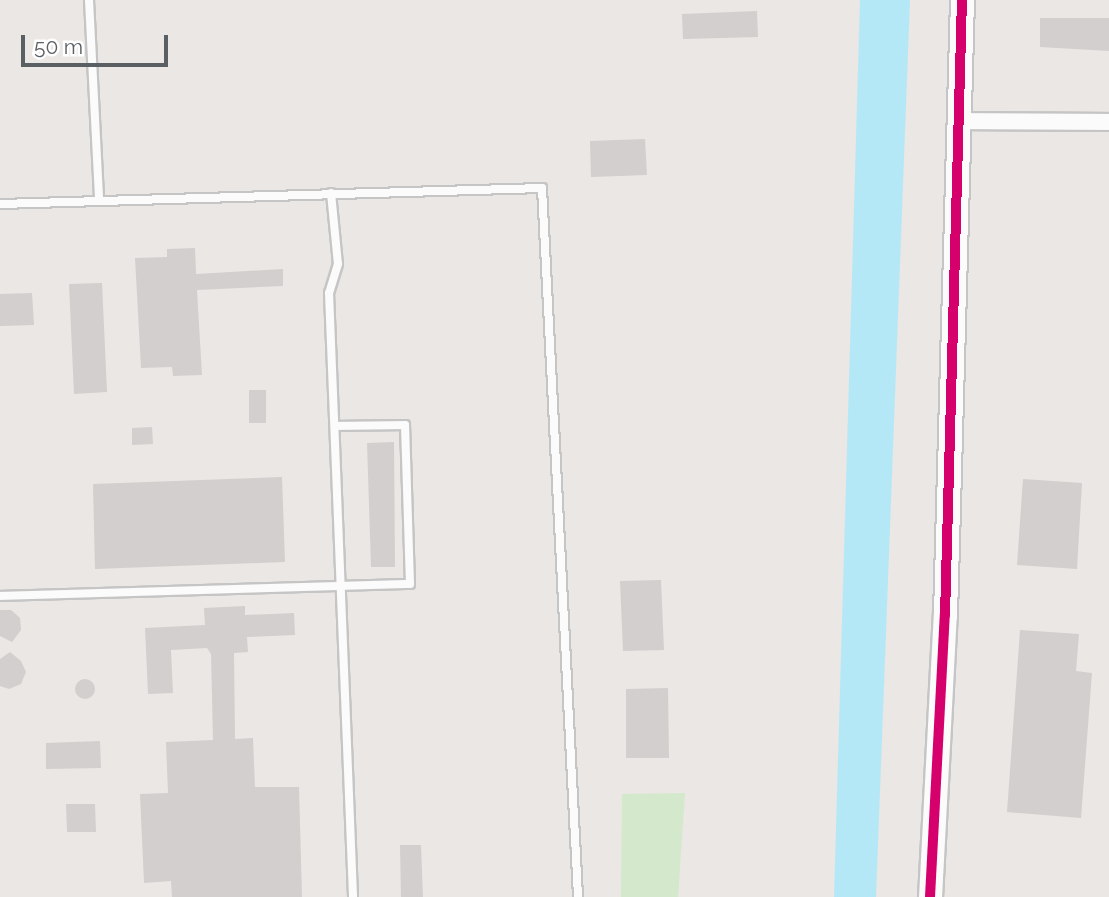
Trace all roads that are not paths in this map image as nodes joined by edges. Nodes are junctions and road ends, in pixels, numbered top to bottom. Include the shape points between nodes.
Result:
1 (89, 0) edge
2 (962, 0) edge
3 (957, 121) junction
4 (1109, 122) edge
5 (331, 194) junction
6 (99, 199) junction
7 (0, 204) edge
8 (335, 426) junction
9 (341, 587) junction
10 (0, 596) edge
11 (354, 897) edge
12 (578, 897) edge
13 (930, 897) edge

1 - 6 lane
2 - 3 street
3 - 4 street
3 - 13 street via 945,615
5 - 6 lane
5 - 8 lane via 338,264 329,293
5 - 12 lane via 542,188
6 - 7 lane
8 - 9 lane
8 - 9 lane via 405,425 410,584
9 - 10 lane
9 - 11 lane

